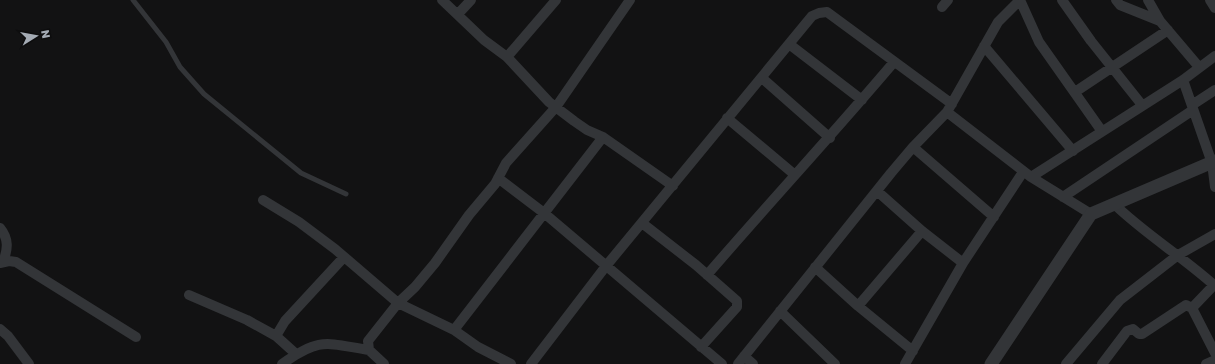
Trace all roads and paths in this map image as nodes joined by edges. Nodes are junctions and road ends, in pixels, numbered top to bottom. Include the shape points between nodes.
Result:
1 (133, 0) edge
2 (442, 0) edge
3 (470, 0) edge
4 (556, 0) edge
5 (630, 0) edge
6 (1020, 0) edge
7 (1062, 0) edge
8 (1116, 0) edge
9 (1148, 0) edge
10 (1210, 0) edge
11 (1215, 8) edge
12 (458, 14) junction
13 (1160, 21) junction
14 (1168, 30) junction
15 (789, 44) junction
16 (984, 46) junction
17 (1215, 56) edge
18 (507, 57) junction
19 (894, 62) junction
20 (1112, 66) junction
21 (1199, 67) junction
22 (762, 78) junction
23 (1183, 80) junction
24 (1215, 90) edge
25 (1075, 92) junction
26 (862, 100) junction
27 (1142, 105) junction
28 (556, 107) junction
29 (950, 108) junction
30 (1193, 108) junction
31 (727, 118) junction
32 (1101, 130) junction
33 (603, 137) junction
34 (830, 138) junction
35 (913, 147) junction
36 (1073, 151) junction
37 (1213, 162) edge
38 (795, 174) junction
39 (1027, 175) junction
40 (498, 178) junction
41 (673, 186) junction
42 (1215, 187) edge
43 (876, 191) junction
44 (346, 194) dead end
45 (1063, 197) junction
46 (263, 200) dead end
47 (1114, 204) junction
48 (544, 213) junction
49 (1091, 214) junction
50 (994, 217) junction
51 (642, 223) junction
52 (0, 228) edge
53 (922, 231) junction
54 (1215, 234) edge
55 (1178, 255) junction
56 (344, 257) junction
57 (2, 262) edge
58 (963, 263) junction
59 (606, 266) junction
60 (815, 267) junction
61 (707, 275) junction
62 (1214, 286) edge
63 (189, 295) dead end
64 (398, 303) junction
65 (858, 306) junction
66 (1192, 308) junction
67 (780, 311) junction
68 (0, 329) edge
69 (454, 330) junction
70 (276, 336) junction
71 (136, 337) dead end
72 (701, 347) junction
73 (369, 350) junction
74 (913, 351) junction
75 (296, 354) junction
76 (1215, 354) edge
77 (744, 356) junction
78 (1215, 360) edge
79 (379, 363) edge
80 (29, 364) edge
81 (282, 364) edge
82 (511, 364) edge
83 (531, 364) edge
84 (722, 364) edge
85 (738, 364) edge
86 (753, 364) edge
87 (835, 364) edge
88 (905, 364) edge
89 (991, 364) edge
90 (1066, 364) edge
91 (1102, 364) edge
92 (1206, 364) edge

1 - 44 lane via 166,42 180,67 204,94 301,173
2 - 12 street
3 - 12 street
4 - 18 street
5 - 28 street
6 - 16 street via 998,22
6 - 25 street via 1038,42
7 - 20 street
8 - 13 street via 1120,5
9 - 13 street
10 - 11 street
12 - 18 street via 484,40
13 - 14 street
14 - 20 street
14 - 21 street
15 - 19 street via 812,16 827,12
15 - 22 street
15 - 26 street
16 - 29 street
16 - 36 street
17 - 21 street
18 - 28 street
19 - 26 street
19 - 29 street
20 - 25 street
20 - 27 street
21 - 23 street
22 - 31 street
22 - 34 street
23 - 27 street
23 - 30 street
24 - 30 street
25 - 32 street
26 - 34 street
27 - 32 street
28 - 33 street via 587,130
28 - 40 street via 506,163
29 - 35 street
29 - 39 street
30 - 37 street
30 - 45 street
31 - 38 street
31 - 41 street
32 - 36 street
33 - 41 street
33 - 48 street
34 - 38 street
35 - 43 street
35 - 50 street
36 - 39 street
37 - 42 street
37 - 47 street
38 - 61 street
39 - 45 street
39 - 50 street
40 - 48 street
40 - 64 street via 435,264
41 - 51 street
43 - 53 street
43 - 60 street
45 - 49 street
46 - 56 street via 299,222
47 - 49 street
47 - 55 street
48 - 59 street
48 - 69 street
49 - 89 street
50 - 58 street
51 - 59 street
51 - 61 street
52 - 57 street via 6,235 7,244 7,252
53 - 58 street
53 - 65 street
54 - 55 street
55 - 62 street
55 - 90 street via 1120,300
56 - 64 street
56 - 70 street via 285,321
57 - 71 street via 16,262
58 - 74 street
59 - 72 street
59 - 83 street
60 - 65 street
60 - 67 street
61 - 72 street via 735,298 738,304
62 - 66 street
63 - 70 street
64 - 69 street
64 - 73 street via 368,341
65 - 74 street
66 - 76 street
66 - 91 street via 1183,305 1142,334 1133,330 1128,331
67 - 77 street
67 - 87 street
68 - 80 street
69 - 82 street via 478,347
70 - 75 street
72 - 84 street
73 - 75 street via 326,343 314,345
73 - 79 street
74 - 88 street
75 - 81 street
77 - 85 street
77 - 86 street
78 - 92 street

